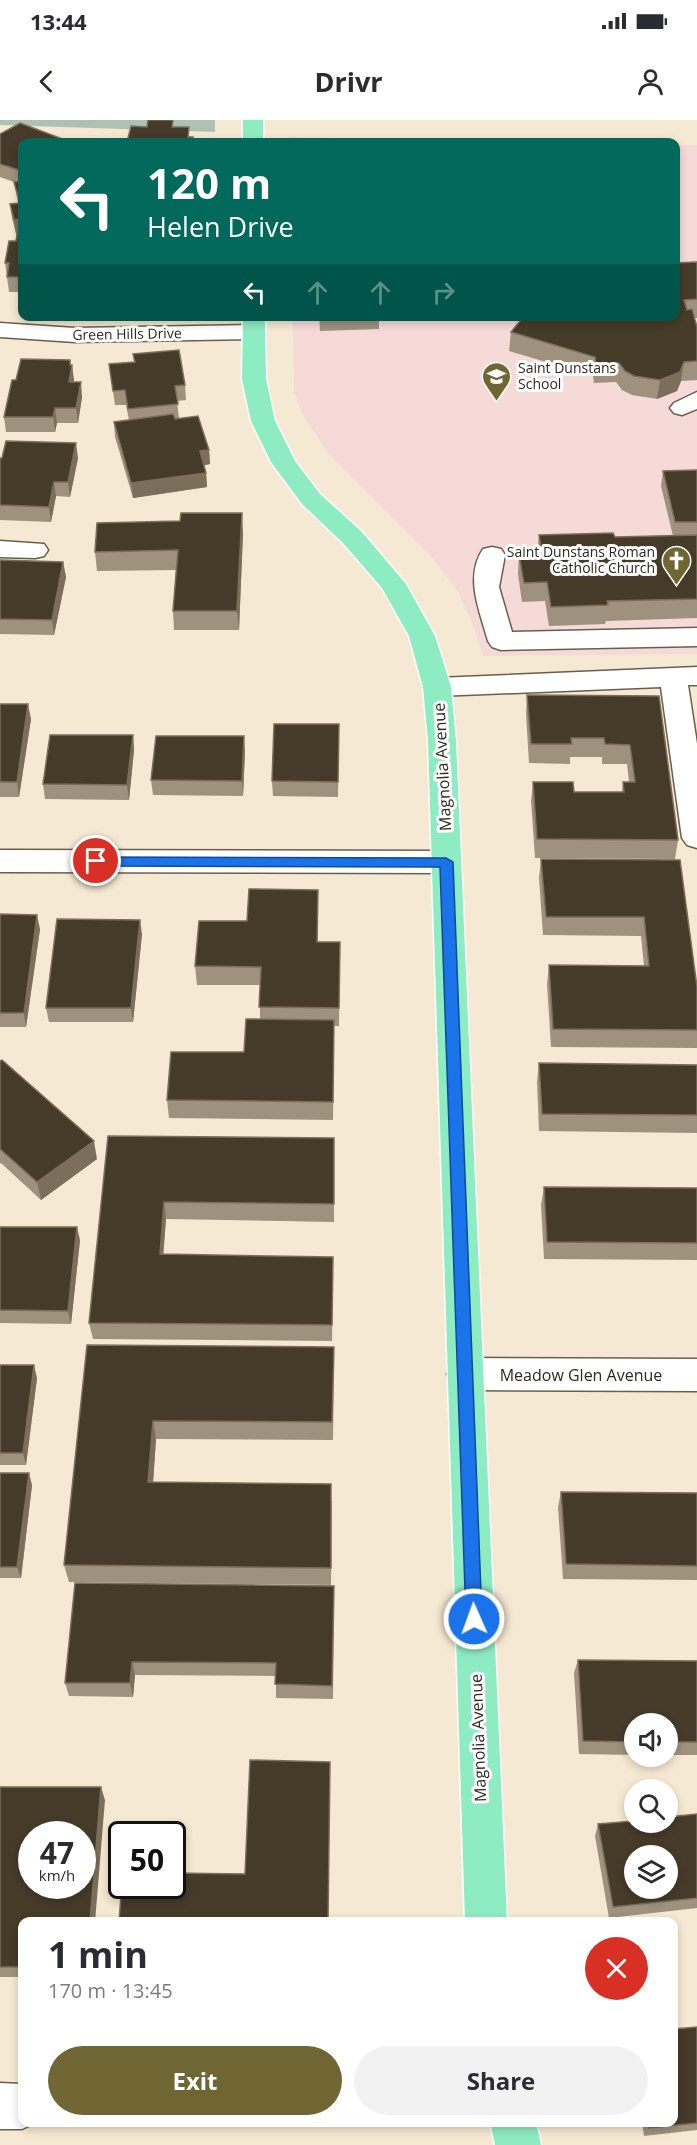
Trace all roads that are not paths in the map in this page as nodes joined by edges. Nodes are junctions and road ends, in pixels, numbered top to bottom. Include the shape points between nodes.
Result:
1 (253, 120) edge
2 (254, 138) edge
3 (254, 324) edge
4 (0, 330) edge
5 (0, 549) edge
6 (35, 549) dead end
7 (492, 555) dead end
8 (697, 637) edge
9 (685, 677) edge
10 (437, 687) junction
11 (697, 838) edge
12 (0, 861) edge
13 (446, 862) junction
14 (465, 1374) junction
15 (697, 1375) edge
16 (486, 1917) edge
17 (0, 2106) edge
18 (18, 2106) edge
19 (514, 2127) edge
20 (518, 2145) edge

1 - 2 main road
3 - 4 street, Green Hills Drive via 75,335
3 - 10 main road, Magnolia Avenue via 254,379 263,421 283,462 311,499 352,537 393,584 422,636
5 - 6 street
7 - 8 street via 486,587 501,641
9 - 10 street
9 - 11 street
10 - 13 main road, Magnolia Avenue
12 - 13 street
13 - 14 main road, Magnolia Avenue
14 - 15 street, Meadow Glen Avenue
14 - 16 main road, Magnolia Avenue
17 - 18 street
19 - 20 main road

